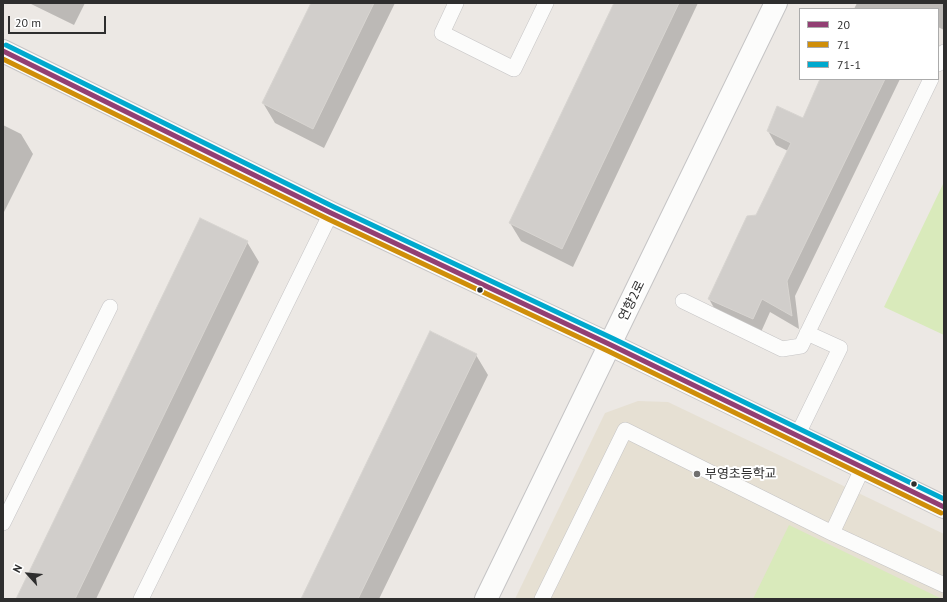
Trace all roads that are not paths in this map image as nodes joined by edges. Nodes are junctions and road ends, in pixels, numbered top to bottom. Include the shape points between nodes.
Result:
1 (456, 3) edge
2 (546, 3) edge
3 (776, 3) edge
4 (3, 51) edge
5 (944, 52) edge
6 (939, 62) edge
7 (931, 80) edge
8 (331, 213) junction
9 (683, 301) dead end
10 (110, 307) dead end
11 (807, 333) junction
12 (611, 345) junction
13 (797, 436) junction
14 (863, 467) junction
15 (944, 507) edge
16 (3, 523) edge
17 (832, 532) junction
18 (944, 585) edge
19 (141, 599) edge
20 (486, 599) edge
21 (542, 599) edge

1 - 2 lane via 442,33 514,69
3 - 12 street, 연향2로
4 - 8 street
5 - 6 lane
7 - 11 lane
8 - 12 street
8 - 19 lane
9 - 11 lane via 782,349 801,346
10 - 16 lane
11 - 13 lane via 840,348
12 - 13 street
12 - 20 street, 연향2로
13 - 14 street
14 - 15 street
14 - 17 lane
17 - 18 lane
17 - 21 lane via 625,430

